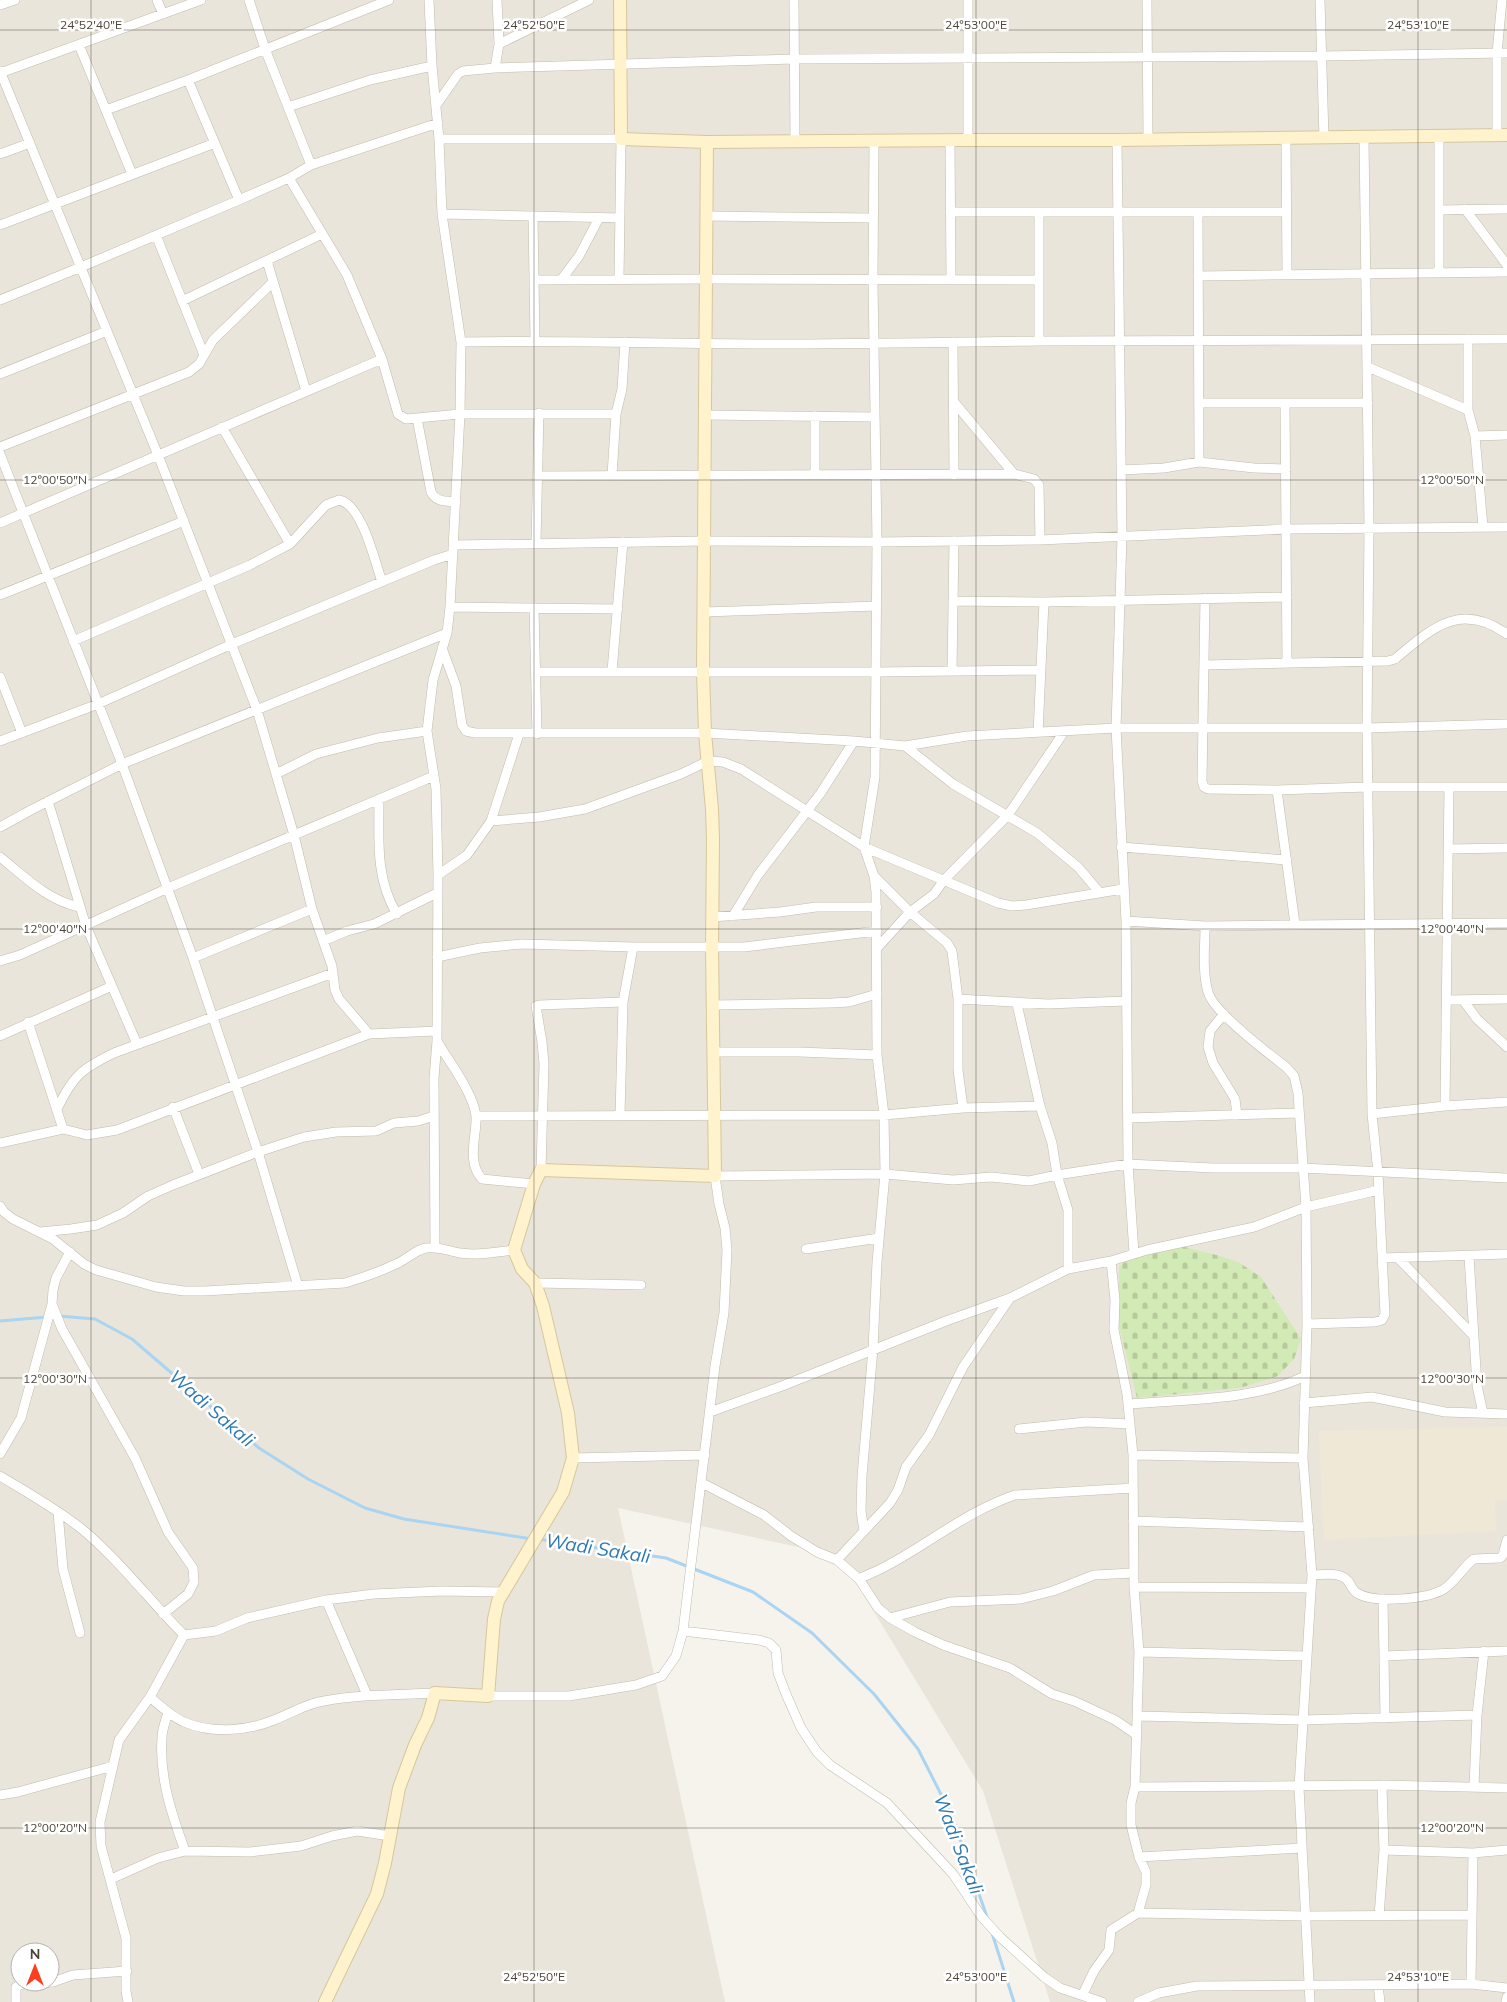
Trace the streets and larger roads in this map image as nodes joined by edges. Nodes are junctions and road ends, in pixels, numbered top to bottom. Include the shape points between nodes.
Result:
1 (15, 0) edge
2 (157, 0) edge
3 (201, 0) edge
4 (249, 0) edge
5 (389, 0) edge
6 (429, 0) edge
7 (497, 0) edge
8 (589, 0) edge
9 (620, 0) edge
10 (794, 0) edge
11 (968, 0) edge
12 (1146, 0) edge
13 (1320, 0) edge
14 (1502, 0) edge
15 (0, 5) edge
16 (163, 14) junction
17 (79, 44) junction
18 (499, 44) junction
19 (264, 49) junction
20 (1507, 52) edge
21 (1497, 53) junction
22 (1322, 56) junction
23 (1146, 57) junction
24 (968, 58) junction
25 (793, 59) junction
26 (620, 63) junction
27 (432, 66) junction
28 (495, 68) junction
29 (0, 73) edge
30 (188, 80) junction
31 (436, 104) junction
32 (288, 107) junction
33 (106, 110) junction
34 (438, 124) junction
35 (1502, 135) edge
36 (1439, 136) junction
37 (1286, 138) junction
38 (1324, 138) junction
39 (1364, 138) junction
40 (439, 139) junction
41 (621, 139) junction
42 (950, 140) junction
43 (968, 140) junction
44 (1117, 140) junction
45 (1148, 140) junction
46 (707, 142) junction
47 (795, 142) junction
48 (874, 142) junction
49 (30, 143) junction
50 (215, 143) junction
51 (0, 154) edge
52 (311, 165) junction
53 (132, 174) junction
54 (289, 178) junction
55 (239, 200) junction
56 (54, 203) junction
57 (1465, 209) junction
58 (1507, 209) edge
59 (1439, 210) junction
60 (950, 212) junction
61 (1118, 212) junction
62 (1286, 212) junction
63 (1039, 213) junction
64 (1198, 213) junction
65 (442, 214) junction
66 (533, 216) junction
67 (706, 216) junction
68 (599, 218) junction
69 (620, 218) junction
70 (874, 218) junction
71 (0, 225) edge
72 (322, 234) junction
73 (156, 235) junction
74 (267, 260) junction
75 (1507, 265) edge
76 (81, 267) junction
77 (1439, 272) junction
78 (1507, 272) edge
79 (1366, 274) junction
80 (1287, 275) junction
81 (1198, 276) junction
82 (619, 279) junction
83 (706, 279) junction
84 (534, 280) junction
85 (561, 280) junction
86 (873, 280) junction
87 (951, 280) junction
88 (1039, 280) junction
89 (273, 282) junction
90 (0, 300) edge
91 (182, 301) junction
92 (107, 331) junction
93 (1507, 339) edge
94 (1468, 340) junction
95 (535, 341) junction
96 (1039, 341) junction
97 (1120, 341) junction
98 (1198, 341) junction
99 (1367, 341) junction
100 (461, 342) junction
101 (625, 342) junction
102 (953, 342) junction
103 (706, 344) junction
104 (874, 344) junction
105 (204, 355) junction
106 (382, 358) junction
107 (1368, 367) junction
108 (0, 374) edge
109 (306, 391) junction
110 (134, 394) junction
111 (954, 402) junction
112 (1199, 402) junction
113 (1285, 402) junction
114 (1368, 402) junction
115 (1468, 410) junction
116 (539, 413) junction
117 (460, 414) junction
118 (616, 414) junction
119 (706, 416) junction
120 (815, 416) junction
121 (875, 417) junction
122 (417, 418) junction
123 (222, 427) junction
124 (1507, 435) edge
125 (1475, 436) junction
126 (0, 447) edge
127 (0, 454) edge
128 (158, 455) junction
129 (1199, 462) junction
130 (1286, 469) junction
131 (1121, 470) junction
132 (954, 474) junction
133 (1014, 474) junction
134 (612, 475) junction
135 (705, 475) junction
136 (815, 475) junction
137 (876, 475) junction
138 (538, 476) junction
139 (456, 502) junction
140 (24, 514) junction
141 (184, 521) junction
142 (0, 523) edge
143 (1369, 527) junction
144 (1483, 527) junction
145 (1507, 527) edge
146 (1286, 529) junction
147 (1122, 536) junction
148 (1040, 540) junction
149 (704, 541) junction
150 (954, 541) junction
151 (622, 542) junction
152 (876, 542) junction
153 (536, 543) junction
154 (290, 544) junction
155 (453, 550) junction
156 (48, 576) junction
157 (382, 582) junction
158 (208, 583) junction
159 (0, 595) edge
160 (1287, 597) junction
161 (1205, 598) junction
162 (1120, 600) junction
163 (953, 602) junction
164 (1044, 602) junction
165 (876, 606) junction
166 (450, 607) junction
167 (534, 608) junction
168 (618, 609) junction
169 (704, 612) junction
170 (447, 632) junction
171 (1507, 634) edge
172 (74, 641) junction
173 (232, 644) junction
174 (442, 648) junction
175 (1369, 662) junction
176 (1287, 664) junction
177 (1204, 665) junction
178 (1042, 670) junction
179 (612, 671) junction
180 (703, 671) junction
181 (952, 671) junction
182 (535, 672) junction
183 (876, 672) junction
184 (0, 677) edge
185 (98, 704) junction
186 (257, 710) junction
187 (1507, 724) edge
188 (1116, 728) junction
189 (1203, 728) junction
190 (1368, 728) junction
191 (427, 731) junction
192 (1064, 732) junction
193 (22, 733) junction
194 (705, 733) junction
195 (1038, 733) junction
196 (519, 734) junction
197 (536, 734) junction
198 (0, 741) edge
199 (854, 741) junction
200 (875, 743) junction
201 (904, 746) junction
202 (708, 761) junction
203 (122, 764) junction
204 (276, 774) junction
205 (434, 776) junction
206 (1368, 787) junction
207 (1449, 787) junction
208 (1507, 787) edge
209 (1277, 790) junction
210 (379, 799) junction
211 (48, 801) junction
212 (806, 811) junction
213 (1008, 815) junction
214 (491, 820) junction
215 (0, 827) edge
216 (294, 835) junction
217 (864, 847) junction
218 (1121, 847) junction
219 (1507, 848) edge
220 (1448, 849) junction
221 (0, 857) edge
222 (1287, 860) junction
223 (438, 875) junction
224 (874, 876) junction
225 (944, 880) junction
226 (168, 888) junction
227 (1123, 889) junction
228 (437, 893) junction
229 (1100, 893) junction
230 (79, 907) junction
231 (876, 907) junction
232 (312, 909) junction
233 (910, 912) junction
234 (397, 914) junction
235 (733, 916) junction
236 (712, 917) junction
237 (1126, 921) junction
238 (1369, 923) junction
239 (1447, 923) junction
240 (1507, 923) edge
241 (1294, 924) junction
242 (86, 926) junction
243 (1205, 926) junction
244 (877, 932) junction
245 (324, 940) junction
246 (633, 947) junction
247 (712, 948) junction
248 (877, 948) junction
249 (437, 957) junction
250 (193, 958) junction
251 (0, 960) edge
252 (333, 973) junction
253 (112, 986) junction
254 (877, 994) junction
255 (958, 999) junction
256 (1507, 999) edge
257 (1447, 1000) junction
258 (1463, 1000) junction
259 (1126, 1001) junction
260 (623, 1002) junction
261 (1017, 1004) junction
262 (712, 1005) junction
263 (1224, 1014) junction
264 (214, 1018) junction
265 (28, 1022) junction
266 (369, 1034) junction
267 (0, 1036) edge
268 (437, 1036) junction
269 (137, 1044) junction
270 (1507, 1047) edge
271 (713, 1052) junction
272 (877, 1055) junction
273 (235, 1086) junction
274 (1507, 1102) edge
275 (1040, 1106) junction
276 (1445, 1106) junction
277 (173, 1108) junction
278 (963, 1108) junction
279 (57, 1109) junction
280 (1299, 1113) junction
281 (1372, 1114) junction
282 (543, 1115) junction
283 (620, 1115) junction
284 (714, 1115) junction
285 (884, 1115) junction
286 (1237, 1115) junction
287 (434, 1116) junction
288 (476, 1116) junction
289 (1128, 1118) junction
290 (63, 1129) junction
291 (0, 1143) edge
292 (258, 1152) junction
293 (1128, 1164) junction
294 (1302, 1168) junction
295 (541, 1170) junction
296 (1378, 1172) junction
297 (199, 1174) junction
298 (885, 1174) junction
299 (1057, 1175) junction
300 (715, 1176) junction
301 (1507, 1178) edge
302 (534, 1184) junction
303 (1379, 1190) junction
304 (0, 1206) edge
305 (1306, 1207) junction
306 (40, 1232) junction
307 (879, 1238) junction
308 (435, 1248) junction
309 (806, 1249) dead end
310 (514, 1250) junction
311 (70, 1252) junction
312 (1134, 1253) junction
313 (1507, 1254) edge
314 (1469, 1256) junction
315 (1382, 1258) junction
316 (1398, 1258) junction
317 (1111, 1262) junction
318 (1068, 1269) junction
319 (535, 1282) junction
320 (641, 1285) dead end
321 (298, 1286) junction
322 (1010, 1298) junction
323 (52, 1304) junction
324 (1307, 1324) junction
325 (1473, 1335) junction
326 (873, 1349) junction
327 (1305, 1376) junction
328 (1304, 1403) junction
329 (1129, 1404) junction
330 (710, 1412) junction
331 (1483, 1413) junction
332 (1507, 1414) edge
333 (1130, 1424) junction
334 (1019, 1429) dead end
335 (0, 1454) edge
336 (705, 1455) junction
337 (1133, 1456) junction
338 (573, 1458) junction
339 (1303, 1458) junction
340 (0, 1476) edge
341 (702, 1483) junction
342 (1133, 1488) junction
343 (58, 1512) junction
344 (1133, 1521) junction
345 (1309, 1527) junction
346 (864, 1531) junction
347 (1507, 1540) edge
348 (837, 1560) junction
349 (1134, 1572) junction
350 (1312, 1574) junction
351 (859, 1579) junction
352 (1134, 1587) junction
353 (1311, 1588) junction
354 (503, 1592) junction
355 (1383, 1599) junction
356 (326, 1600) junction
357 (163, 1614) junction
358 (890, 1618) junction
359 (683, 1631) junction
360 (80, 1633) dead end
361 (184, 1635) junction
362 (1484, 1651) junction
363 (1507, 1651) edge
364 (1139, 1652) junction
365 (1306, 1656) junction
366 (1384, 1656) junction
367 (435, 1693) junction
368 (367, 1695) junction
369 (488, 1696) junction
370 (150, 1697) junction
371 (168, 1712) junction
372 (1478, 1715) junction
373 (1138, 1716) junction
374 (1385, 1718) junction
375 (1303, 1720) junction
376 (1137, 1736) junction
377 (113, 1766) junction
378 (1382, 1785) junction
379 (1135, 1787) junction
380 (1300, 1787) junction
381 (1474, 1787) junction
382 (1507, 1788) edge
383 (0, 1795) edge
384 (390, 1836) junction
385 (1302, 1848) junction
386 (1384, 1850) junction
387 (1507, 1850) edge
388 (185, 1851) junction
389 (1473, 1853) junction
390 (1139, 1857) junction
391 (111, 1879) junction
392 (1138, 1913) junction
393 (1472, 1915) junction
394 (1305, 1916) junction
395 (1379, 1916) junction
396 (127, 1971) junction
397 (1471, 1984) junction
398 (1378, 1985) junction
399 (1310, 1986) junction
400 (1507, 1988) edge
401 (1083, 1994) junction
402 (1507, 1997) edge
403 (16, 2002) edge
404 (128, 2002) edge
405 (325, 2002) edge
406 (1102, 2002) edge
407 (1138, 2002) edge
408 (1310, 2002) edge
409 (1380, 2002) edge
410 (1506, 2002) edge

1 - 15 street
2 - 16 street
3 - 16 street
4 - 19 street
5 - 19 street
6 - 27 street
7 - 18 street
8 - 18 street
9 - 26 street
10 - 25 street
11 - 24 street
12 - 23 street
13 - 22 street
14 - 21 street
16 - 17 street
17 - 29 street
17 - 33 street
18 - 28 street
19 - 30 street
19 - 32 street
20 - 21 street
21 - 22 street
21 - 35 street
22 - 23 street
22 - 38 street
23 - 24 street
23 - 45 street
24 - 25 street
24 - 43 street
25 - 26 street
25 - 47 street
26 - 28 street
26 - 41 street
27 - 31 street
27 - 32 street via 370,80
28 - 31 street via 458,74
29 - 49 street
30 - 33 street
30 - 50 street
31 - 34 street
32 - 52 street
33 - 53 street
34 - 40 street
34 - 52 street
35 - 36 street
36 - 39 street
36 - 59 street
37 - 38 street
37 - 45 street
37 - 62 street
38 - 39 street
39 - 79 street
40 - 41 street
40 - 65 street
41 - 46 street
41 - 69 street
42 - 43 street
42 - 48 street
42 - 60 street
43 - 44 street
44 - 45 street
44 - 61 street
46 - 47 street
46 - 67 street
47 - 48 street
48 - 70 street
49 - 51 street
49 - 56 street
50 - 53 street
50 - 55 street
52 - 54 street
53 - 56 street
54 - 55 street
54 - 72 street
55 - 73 street
56 - 71 street
56 - 76 street
57 - 58 street
57 - 59 street
57 - 75 street
59 - 77 street
60 - 63 street
60 - 87 street
61 - 63 street
61 - 64 street
61 - 97 street
62 - 64 street
62 - 80 street
63 - 88 street
64 - 81 street
65 - 66 street
65 - 100 street
66 - 68 street
66 - 84 street
67 - 70 street
67 - 83 street
68 - 69 street
68 - 85 street via 579,256
69 - 82 street
70 - 86 street
72 - 74 street
72 - 106 street via 347,275
73 - 76 street
73 - 91 street
74 - 89 street
74 - 91 street
76 - 90 street
76 - 92 street
77 - 78 street
77 - 79 street
79 - 80 street
79 - 99 street
80 - 81 street
81 - 98 street
82 - 83 street
82 - 85 street
83 - 86 street
83 - 103 street
84 - 85 street
84 - 95 street
86 - 87 street
86 - 104 street
87 - 88 street
88 - 96 street
89 - 105 street via 213,340
89 - 109 street
91 - 105 street
92 - 108 street
92 - 110 street
93 - 94 street
94 - 99 street
94 - 115 street
95 - 100 street
95 - 101 street
96 - 97 street
96 - 102 street
97 - 98 street
97 - 131 street
98 - 99 street
98 - 112 street
99 - 107 street
100 - 117 street
101 - 103 street
101 - 118 street via 622,389
102 - 104 street
102 - 111 street
103 - 104 street
103 - 119 street
104 - 121 street
105 - 110 street via 189,372
106 - 109 street
106 - 122 street via 398,414 406,419
107 - 114 street
107 - 115 street
109 - 123 street
110 - 126 street
110 - 128 street
111 - 132 street
111 - 133 street
112 - 113 street
112 - 129 street
113 - 114 street
113 - 130 street
114 - 143 street
115 - 125 street
116 - 117 street
116 - 118 street
116 - 138 street
117 - 122 street
117 - 139 street
118 - 134 street
119 - 120 street
119 - 135 street
120 - 121 street
120 - 136 street
121 - 137 street
122 - 139 street via 431,492 434,498
123 - 128 street
123 - 154 street
124 - 125 street
125 - 144 street
127 - 140 street
128 - 140 street
128 - 141 street
129 - 130 street
129 - 131 street
130 - 146 street
131 - 147 street
132 - 133 street
132 - 137 street
133 - 148 street via 1034,478 1039,485
134 - 135 street
134 - 138 street
135 - 136 street
135 - 149 street
136 - 137 street
137 - 152 street
138 - 153 street
139 - 155 street
140 - 142 street
140 - 156 street
141 - 156 street
141 - 158 street
143 - 144 street
143 - 146 street
143 - 175 street
144 - 145 street
146 - 147 street
146 - 160 street
147 - 148 street
147 - 162 street
148 - 150 street
149 - 151 street
149 - 152 street
149 - 169 street
150 - 152 street
150 - 163 street
151 - 153 street
151 - 168 street
152 - 165 street
153 - 155 street
154 - 157 street via 326,505 344,500 362,525
154 - 158 street
155 - 157 street
155 - 166 street
156 - 159 street
156 - 172 street
157 - 173 street
158 - 172 street
158 - 173 street
160 - 161 street
160 - 176 street
161 - 162 street
161 - 177 street
162 - 164 street
162 - 188 street
163 - 164 street
163 - 181 street
164 - 178 street
165 - 169 street
165 - 183 street
166 - 167 street
166 - 170 street
167 - 168 street
167 - 182 street
168 - 179 street
169 - 180 street
170 - 174 street
170 - 186 street
171 - 175 street via 1473,620 1447,621 1395,659
172 - 185 street
173 - 185 street
173 - 186 street
174 - 191 street via 433,680
174 - 196 street via 456,686 462,725 466,731
175 - 176 street
175 - 190 street
176 - 177 street
177 - 189 street
178 - 181 street
178 - 195 street
179 - 180 street
179 - 182 street
180 - 183 street
180 - 194 street
181 - 183 street
182 - 197 street
183 - 200 street
184 - 193 street
185 - 193 street
185 - 203 street
186 - 203 street
186 - 204 street
187 - 190 street
188 - 189 street
188 - 192 street
188 - 218 street
189 - 190 street
189 - 209 street via 1204,786 1208,789
190 - 206 street
191 - 204 street via 378,738 316,754
191 - 205 street
192 - 195 street
192 - 213 street
193 - 198 street
194 - 197 street
194 - 199 street
194 - 202 street
195 - 201 street via 967,736
196 - 197 street
196 - 214 street
199 - 200 street
199 - 212 street via 831,779
200 - 201 street
200 - 217 street via 874,794
201 - 213 street via 953,784
202 - 212 street via 723,762 741,769
202 - 214 street via 672,778 585,809 539,817
202 - 236 street via 712,809
203 - 211 street
203 - 226 street
204 - 216 street
205 - 210 street
205 - 223 street
206 - 207 street
206 - 209 street
206 - 238 street
207 - 208 street
207 - 220 street
209 - 222 street
210 - 216 street
210 - 234 street via 381,876
211 - 215 street
211 - 230 street
212 - 217 street
212 - 235 street via 758,875
213 - 225 street
213 - 229 street via 1078,867
214 - 223 street via 467,855
216 - 226 street
216 - 232 street
217 - 224 street
217 - 225 street
218 - 222 street
218 - 227 street
219 - 220 street
220 - 239 street
221 - 230 street via 62,904
222 - 241 street
223 - 228 street
224 - 231 street
224 - 233 street
225 - 229 street via 1012,906
225 - 233 street via 934,894
226 - 242 street
226 - 250 street
227 - 229 street
227 - 237 street
228 - 234 street
228 - 249 street
230 - 242 street
231 - 235 street via 816,907
231 - 244 street
232 - 245 street
232 - 250 street
233 - 248 street
233 - 255 street via 952,951
234 - 245 street
235 - 236 street
236 - 247 street
237 - 243 street
237 - 259 street
238 - 239 street
238 - 241 street
238 - 281 street
239 - 240 street
239 - 257 street
241 - 243 street
242 - 251 street via 20,955
242 - 253 street
243 - 263 street via 1208,994
244 - 247 street
244 - 248 street
245 - 252 street
246 - 247 street
246 - 249 street via 522,944
246 - 260 street
247 - 262 street
248 - 254 street
249 - 268 street
250 - 264 street
252 - 264 street
252 - 266 street via 339,999
253 - 265 street
253 - 269 street
254 - 262 street via 849,1002
254 - 272 street
255 - 261 street
255 - 278 street via 958,1070
256 - 258 street
257 - 258 street
257 - 276 street
258 - 270 street
259 - 261 street
259 - 289 street
260 - 282 street via 536,1006 544,1053
260 - 283 street
261 - 275 street
262 - 271 street
263 - 280 street via 1294,1076
263 - 286 street via 1210,1032 1208,1047 1213,1063 1235,1099
264 - 269 street
264 - 273 street
265 - 267 street
265 - 279 street
266 - 268 street
266 - 273 street
268 - 287 street
268 - 288 street via 469,1094
269 - 279 street via 94,1063 74,1078
271 - 272 street
271 - 284 street
272 - 285 street
273 - 277 street
273 - 292 street
274 - 276 street
275 - 278 street
275 - 299 street via 1052,1143
276 - 281 street
277 - 290 street via 117,1130 88,1134
277 - 297 street
278 - 285 street
279 - 290 street
280 - 286 street
280 - 294 street
281 - 296 street
282 - 283 street
282 - 288 street
282 - 295 street
283 - 284 street
284 - 285 street
284 - 300 street
285 - 298 street
286 - 289 street
287 - 292 street via 394,1123 376,1131 313,1135
287 - 308 street
288 - 302 street via 473,1163 482,1179
289 - 293 street
290 - 291 street
292 - 297 street
292 - 321 street
293 - 294 street
293 - 299 street
293 - 312 street
294 - 296 street
294 - 305 street
295 - 300 street
295 - 302 street
296 - 301 street
296 - 303 street
297 - 306 street via 148,1196 97,1225
298 - 299 street via 953,1180 991,1177 1029,1181
298 - 300 street
298 - 307 street
299 - 318 street via 1068,1210
300 - 330 street via 727,1250 724,1313
302 - 310 street
303 - 305 street
303 - 315 street
304 - 306 street via 13,1219
305 - 312 street via 1254,1227
305 - 324 street
306 - 311 street
307 - 309 street
307 - 326 street
308 - 310 street via 481,1254
308 - 321 street via 422,1249 371,1276 345,1283
310 - 319 street via 522,1269
311 - 321 street via 96,1270 156,1287 184,1291
311 - 323 street via 56,1278
312 - 317 street
313 - 314 street
314 - 316 street
314 - 325 street
315 - 316 street
315 - 324 street via 1385,1314 1382,1320
316 - 325 street
317 - 318 street
317 - 329 street via 1114,1330
318 - 322 street
319 - 320 street
319 - 338 street via 568,1413
322 - 326 street
322 - 346 street via 964,1367 932,1428 906,1467 894,1496
323 - 335 street via 21,1418
323 - 357 street via 66,1337 135,1458 168,1532 192,1568 194,1582 188,1594
324 - 327 street
325 - 331 street via 1477,1386
326 - 330 street
326 - 346 street via 862,1476
327 - 328 street
327 - 329 street via 1286,1386 1245,1394
328 - 331 street via 1372,1397 1445,1412
328 - 339 street
329 - 333 street
330 - 336 street
331 - 332 street
333 - 334 street via 1086,1422
333 - 337 street
336 - 338 street
336 - 341 street
337 - 339 street
337 - 342 street
338 - 354 street via 563,1492
339 - 345 street
340 - 343 street
341 - 348 street via 764,1516 817,1552
341 - 359 street
342 - 344 street
342 - 351 street via 1015,1495 978,1511 890,1565
343 - 357 street via 126,1570
343 - 360 street via 63,1569
344 - 345 street
344 - 349 street
345 - 350 street
346 - 348 street
347 - 355 street via 1500,1558 1474,1560 1436,1593
348 - 351 street
349 - 352 street
349 - 358 street via 1094,1575 1021,1599 950,1602
350 - 353 street
350 - 355 street via 1345,1577 1357,1593
351 - 358 street via 878,1608
352 - 353 street
352 - 364 street
353 - 365 street
354 - 356 street via 442,1590
354 - 369 street via 494,1619
355 - 366 street
356 - 361 street via 247,1618 216,1631
356 - 368 street
357 - 361 street
358 - 376 street via 943,1645 1010,1668 1052,1694 1115,1720
359 - 369 street via 676,1656 662,1676 636,1685 576,1696
359 - 401 street via 769,1643 776,1650 778,1673 786,1694 801,1728 817,1752 830,1765 893,1809 953,1874 981,1916 1000,1937 1053,1984
361 - 370 street
362 - 363 street
362 - 366 street
362 - 372 street
364 - 365 street
364 - 373 street
365 - 375 street
366 - 374 street
367 - 368 street
367 - 369 street
367 - 384 street via 399,1788
368 - 371 street via 322,1701 246,1728 206,1728 184,1722
370 - 371 street
370 - 377 street via 119,1740
371 - 388 street via 162,1737 162,1761 171,1814
372 - 374 street
372 - 381 street
373 - 375 street
373 - 376 street
374 - 375 street
375 - 380 street
376 - 379 street
377 - 383 street
377 - 391 street via 100,1822 101,1846
378 - 380 street
378 - 381 street
378 - 386 street
379 - 380 street
379 - 390 street via 1131,1825
380 - 385 street
381 - 382 street
384 - 388 street via 357,1831 301,1846 250,1852
384 - 405 street via 377,1894
385 - 390 street
385 - 394 street
386 - 389 street
386 - 395 street
387 - 389 street
388 - 391 street via 158,1858
389 - 393 street
390 - 392 street via 1146,1872 1146,1885
391 - 396 street via 126,1938
392 - 394 street
392 - 401 street via 1111,1930 1108,1950
393 - 395 street
393 - 397 street
394 - 395 street
394 - 399 street
396 - 403 street via 73,1975 53,1982 22,1984 16,1988
396 - 404 street
397 - 398 street
397 - 400 street
398 - 399 street
398 - 409 street
399 - 407 street via 1197,1986 1159,1993
399 - 408 street
401 - 406 street
402 - 410 street

